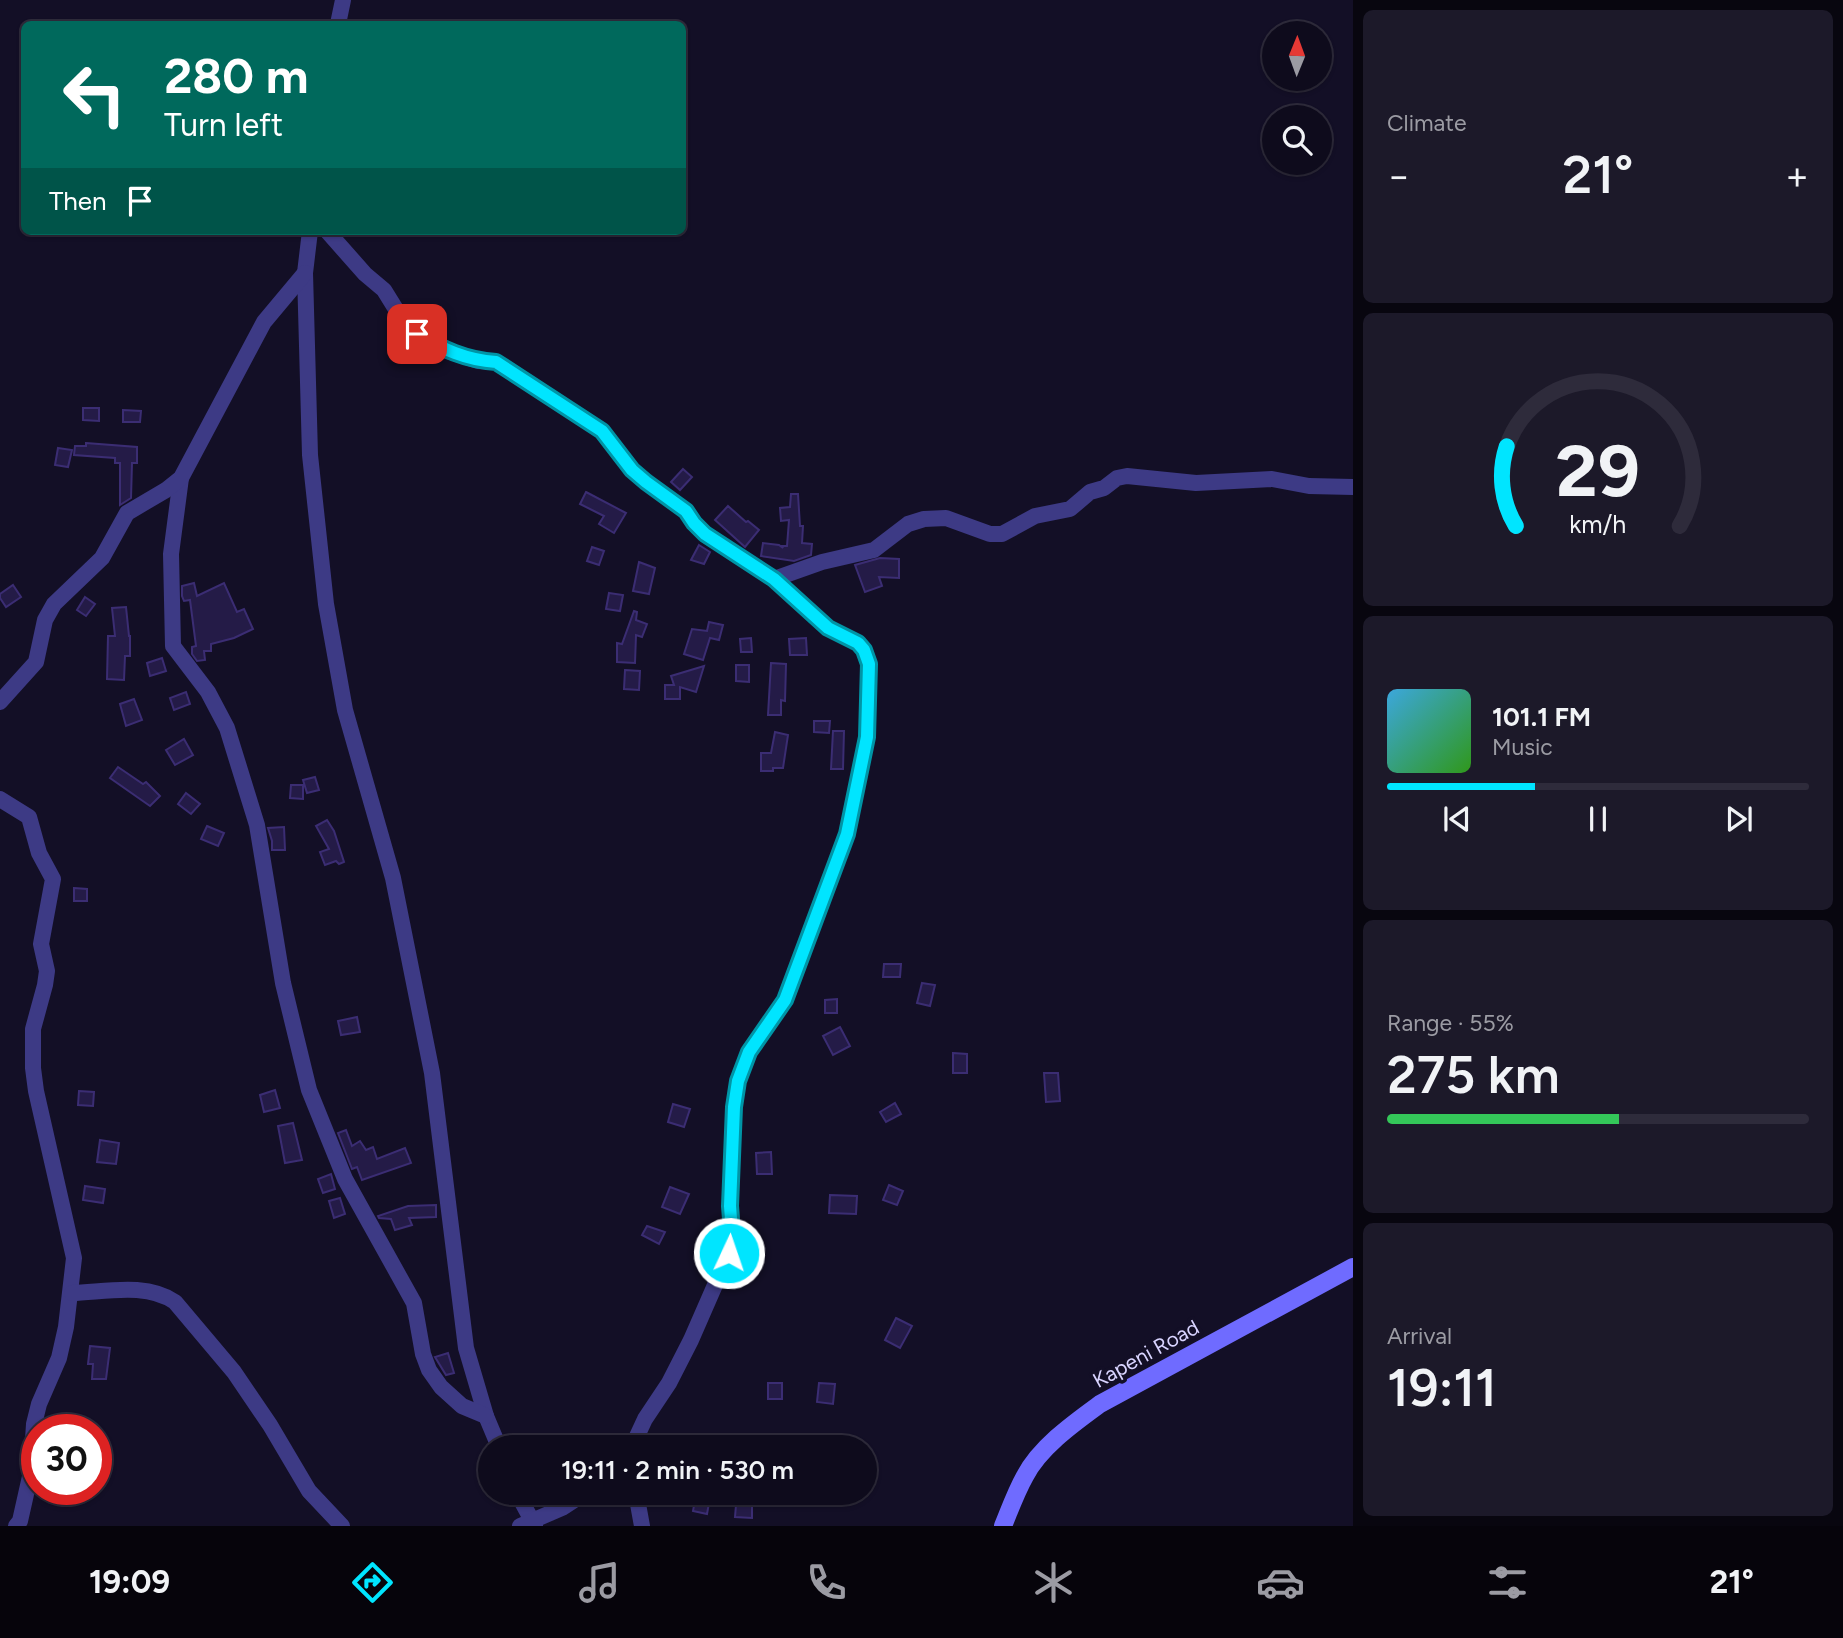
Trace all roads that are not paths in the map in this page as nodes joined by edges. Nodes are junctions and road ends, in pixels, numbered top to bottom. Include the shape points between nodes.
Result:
1 (343, 0) edge
2 (339, 21) edge
3 (309, 235) edge
4 (331, 235) edge
5 (304, 273) junction
6 (181, 478) junction
7 (1353, 487) edge
8 (774, 579) junction
9 (0, 702) edge
10 (0, 799) edge
11 (1353, 1267) edge
12 (72, 1293) junction
13 (486, 1416) junction
14 (494, 1435) edge
15 (637, 1435) edge
16 (522, 1505) edge
17 (567, 1505) edge
18 (638, 1505) edge
19 (529, 1524) edge
20 (16, 1526) edge
21 (342, 1526) edge
22 (642, 1526) edge
23 (1003, 1526) edge

1 - 2 street
3 - 5 street
4 - 8 street via 384,290 417,334 444,350 496,362 602,431 632,470 686,511 705,534
5 - 6 street via 264,322
5 - 13 street via 310,455 326,604 345,710 393,878 432,1073 462,1323
6 - 9 street via 127,513 102,558 54,604 45,620 36,662
6 - 13 street via 171,554 173,646 208,692 227,728 257,825 283,983 309,1090 345,1179 414,1303 429,1370 462,1406
7 - 8 street via 1272,479 1196,483 1127,476 1090,492 1070,509 1035,516 1002,534 946,518 924,519 908,524 874,550
8 - 15 street via 828,628 864,650 869,664 867,737 847,834 785,1000 749,1052 738,1081 729,1253 669,1384
10 - 12 street via 29,817 39,853 53,879 41,944 47,971 33,1029 33,1068 74,1258
11 - 23 main road, Kapeni Road via 1087,1413 1025,1474
12 - 20 street via 59,1358 34,1424 31,1472
12 - 21 street via 148,1290 175,1302 234,1372 309,1491
13 - 14 street
16 - 19 street
17 - 19 street
18 - 22 street

